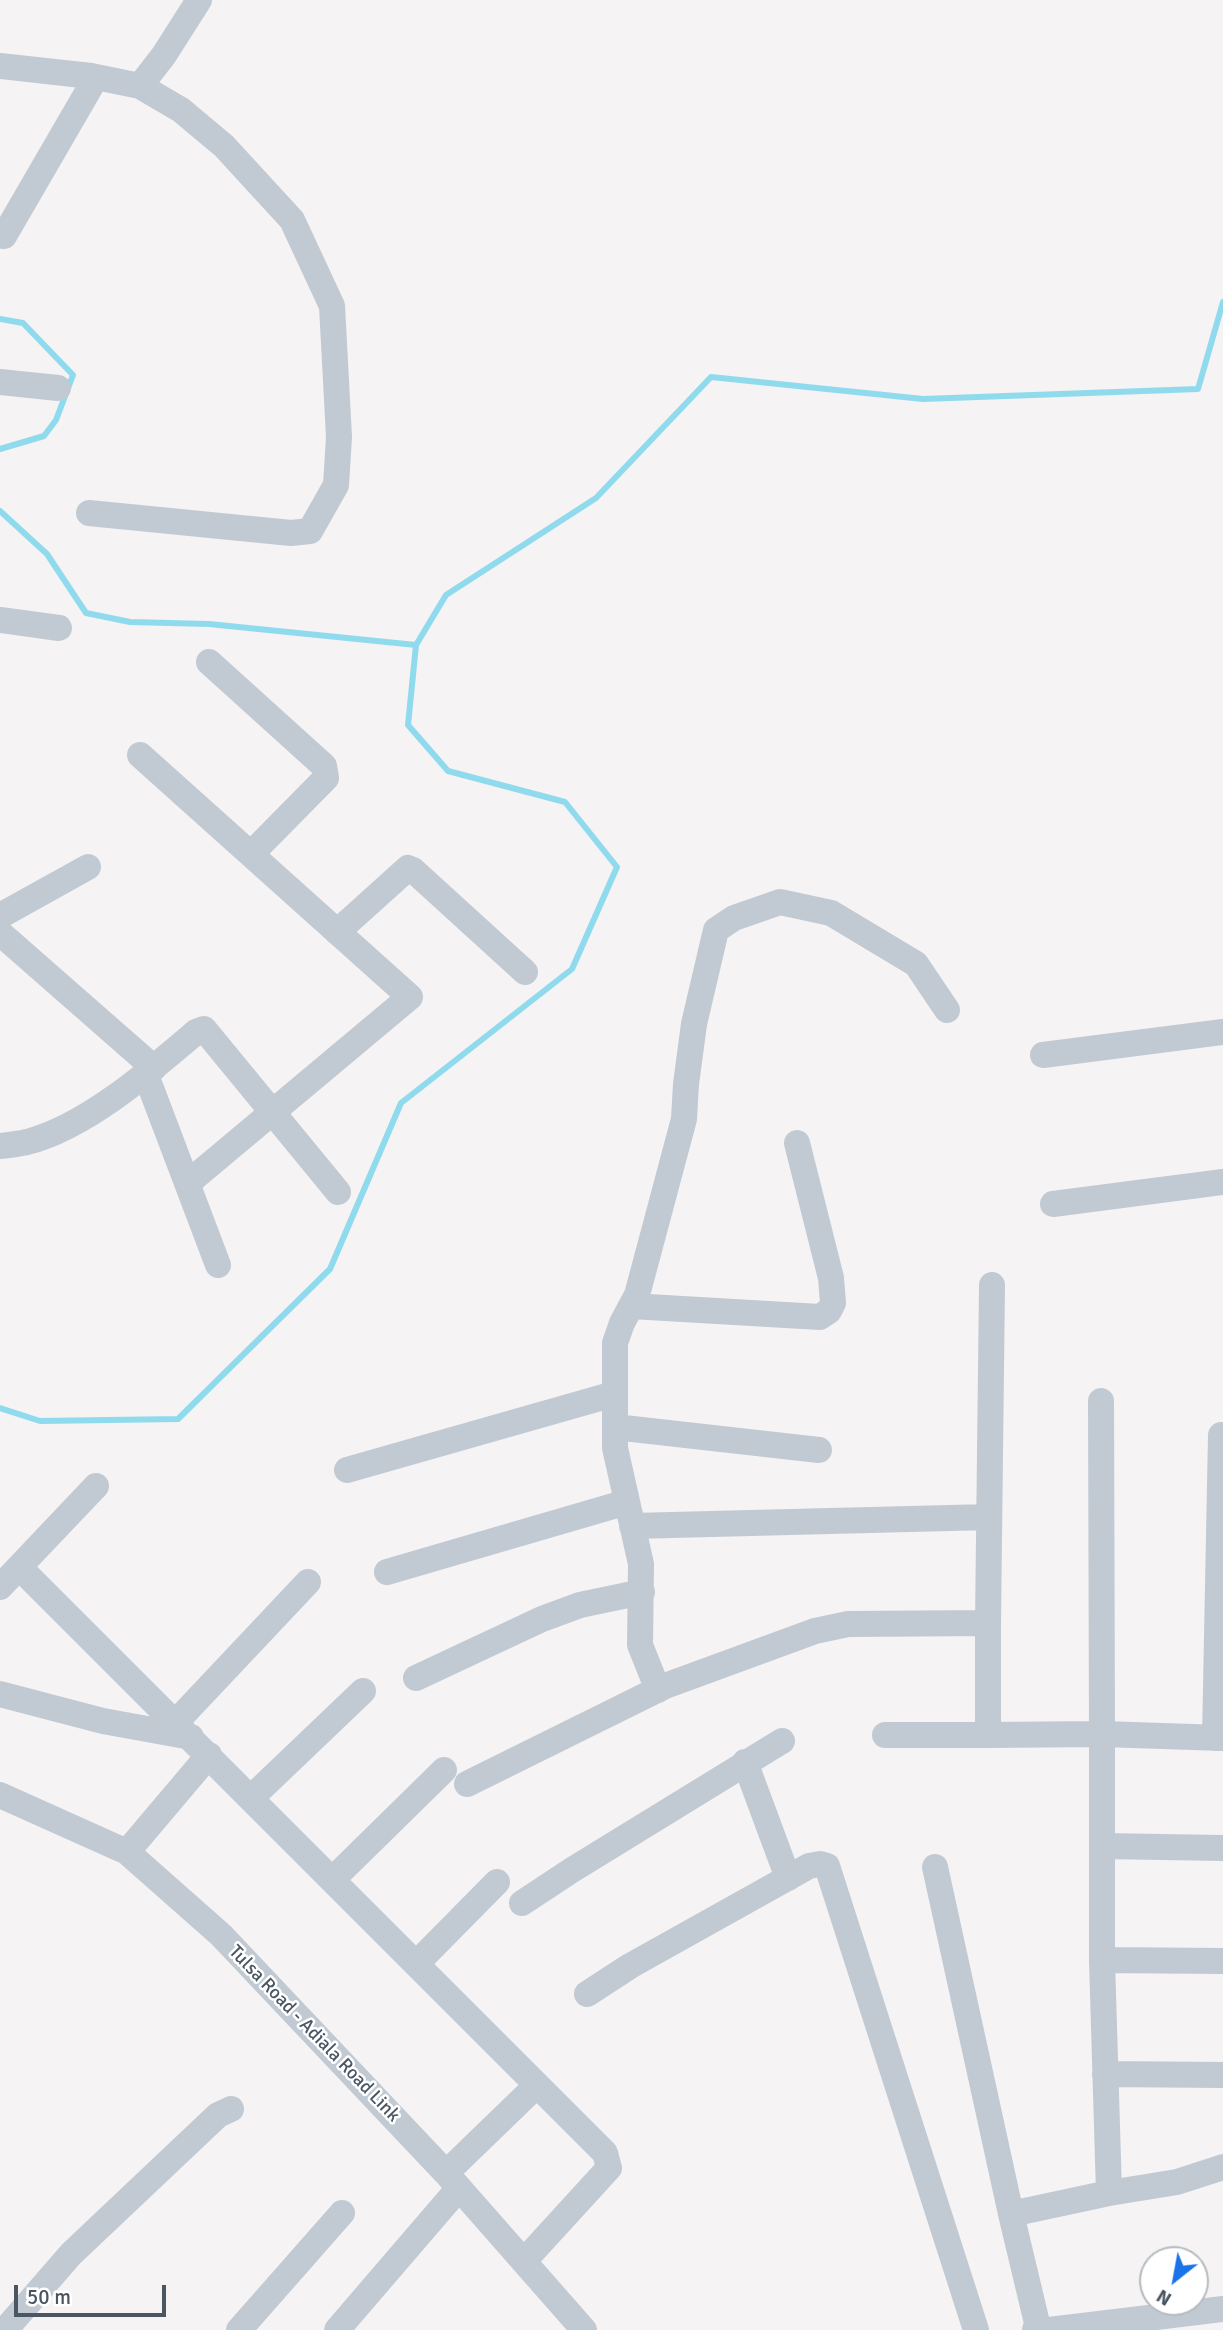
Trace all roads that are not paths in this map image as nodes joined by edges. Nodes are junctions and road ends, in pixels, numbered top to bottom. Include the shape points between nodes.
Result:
1 (199, 0) edge
2 (0, 66) edge
3 (91, 76) junction
4 (140, 86) junction
5 (4, 236) dead end
6 (0, 383) edge
7 (58, 388) dead end
8 (89, 513) dead end
9 (0, 620) edge
10 (59, 628) dead end
11 (209, 662) dead end
12 (140, 755) dead end
13 (251, 854) junction
14 (88, 867) dead end
15 (0, 916) edge
16 (337, 932) junction
17 (0, 933) edge
18 (524, 972) dead end
19 (947, 1010) dead end
20 (1223, 1032) edge
21 (1043, 1055) dead end
22 (150, 1071) junction
23 (273, 1113) junction
24 (797, 1143) dead end
25 (0, 1146) edge
26 (1223, 1182) edge
27 (188, 1186) junction
28 (338, 1192) dead end
29 (1053, 1204) dead end
30 (218, 1265) dead end
31 (992, 1285) dead end
32 (631, 1306) junction
33 (614, 1394) junction
34 (1101, 1402) dead end
35 (615, 1427) junction
36 (1221, 1435) dead end
37 (819, 1450) dead end
38 (347, 1470) dead end
39 (96, 1486) dead end
40 (630, 1514) junction
41 (989, 1517) junction
42 (19, 1567) junction
43 (387, 1572) dead end
44 (308, 1582) dead end
45 (0, 1587) edge
46 (642, 1592) junction
47 (988, 1623) junction
48 (416, 1678) dead end
49 (363, 1690) dead end
50 (658, 1690) junction
51 (0, 1694) edge
52 (1102, 1734) junction
53 (885, 1735) dead end
54 (988, 1735) junction
55 (192, 1738) junction
56 (1219, 1738) edge
57 (782, 1741) dead end
58 (745, 1762) junction
59 (444, 1770) dead end
60 (467, 1784) dead end
61 (0, 1795) edge
62 (251, 1798) junction
63 (1102, 1846) junction
64 (1223, 1848) edge
65 (127, 1852) junction
66 (935, 1867) dead end
67 (789, 1878) junction
68 (333, 1880) junction
69 (497, 1882) dead end
70 (522, 1903) dead end
71 (1101, 1960) junction
72 (1223, 1961) edge
73 (416, 1964) junction
74 (587, 1994) dead end
75 (1105, 2074) junction
76 (1223, 2075) edge
77 (537, 2085) junction
78 (231, 2109) dead end
79 (1223, 2167) edge
80 (453, 2180) junction
81 (1109, 2193) junction
82 (342, 2213) dead end
83 (1011, 2214) junction
84 (524, 2261) junction
85 (1223, 2309) edge
86 (5, 2330) edge
87 (239, 2330) edge
88 (337, 2330) edge
89 (584, 2330) edge
90 (976, 2330) edge
91 (1035, 2330) edge
92 (1049, 2330) edge

1 - 4 street
2 - 3 street
3 - 4 street
3 - 5 street via 91,86
4 - 8 street via 181,110 224,146 292,220 332,306 339,437 336,485 310,531 291,533
6 - 7 street
9 - 10 street
11 - 13 street via 324,766 326,778
12 - 13 street
13 - 16 street
14 - 15 street
16 - 18 street via 408,868
16 - 23 street via 410,997
17 - 22 street
19 - 32 street via 915,964 831,913 780,902 734,918 716,930 694,1024 684,1119
20 - 21 street
22 - 23 street via 204,1028
22 - 25 street via 71,1125 27,1142
22 - 27 street
23 - 27 street
23 - 28 street
24 - 32 street via 831,1278 833,1303 829,1311 820,1317
26 - 29 street
27 - 30 street
31 - 41 street
32 - 33 street via 615,1343
33 - 35 street
33 - 38 street
34 - 52 street
35 - 37 street
35 - 40 street via 615,1448
36 - 56 street
39 - 42 street
40 - 41 street
40 - 43 street
40 - 46 street
41 - 47 street
42 - 45 street
42 - 55 street
44 - 55 street
46 - 48 street via 580,1605 542,1619
46 - 50 street via 640,1645
47 - 50 street via 848,1624 815,1631
47 - 54 street
49 - 62 street
50 - 60 street
51 - 55 street
52 - 54 street
52 - 56 street
52 - 63 street
53 - 54 street
55 - 62 street
55 - 65 street
57 - 58 street
58 - 67 street
58 - 70 street
59 - 68 street
61 - 65 street, Tulsa Road - Adiala Road Link
62 - 68 street
63 - 64 street
63 - 71 street
65 - 80 street, Tulsa Road - Adiala Road Link via 220,1936
66 - 83 street
67 - 74 street
67 - 90 street via 809,1867 827,1866
68 - 73 street
69 - 73 street
71 - 72 street
71 - 75 street
73 - 77 street
75 - 76 street
75 - 81 street
77 - 80 street
77 - 84 street via 605,2153 609,2168
78 - 86 street via 218,2115 71,2254
79 - 81 street via 1177,2182
80 - 84 street, Tulsa Road - Adiala Road Link
80 - 88 street
81 - 83 street
82 - 87 street
83 - 91 street
84 - 89 street, Tulsa Road - Adiala Road Link
85 - 92 street

